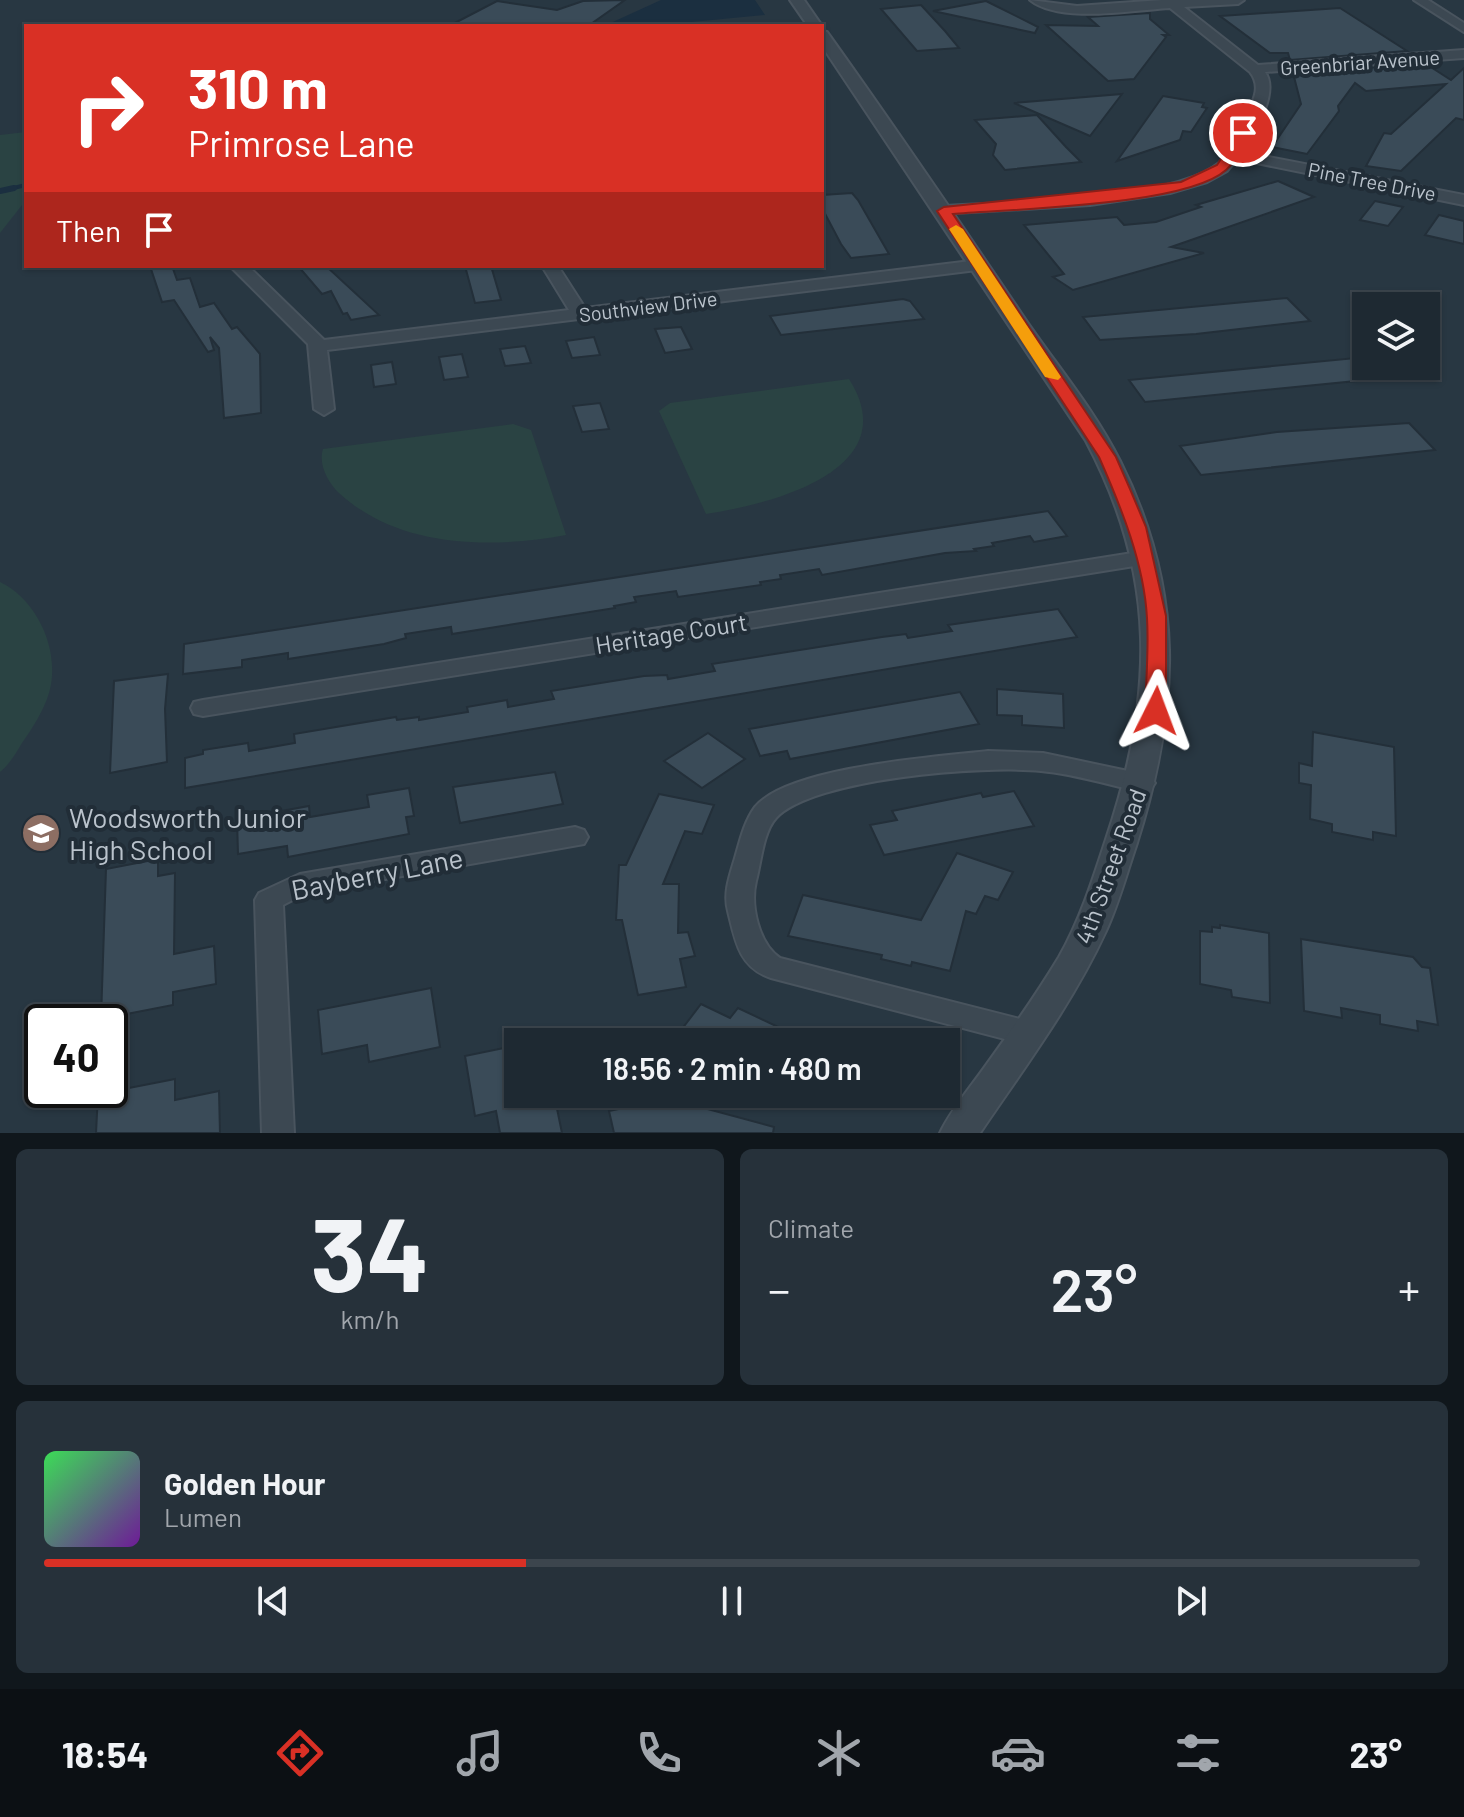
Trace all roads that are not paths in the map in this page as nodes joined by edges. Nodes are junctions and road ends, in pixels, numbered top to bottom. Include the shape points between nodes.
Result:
1 (797, 0) edge
2 (1036, 0) edge
3 (1238, 0) edge
4 (1420, 0) edge
5 (1171, 2) edge
6 (814, 24) edge
7 (1464, 28) edge
8 (1464, 54) edge
9 (829, 55) edge
10 (1255, 69) junction
11 (1233, 154) junction
12 (1464, 200) edge
13 (944, 211) junction
14 (979, 265) junction
15 (240, 268) edge
16 (551, 268) edge
17 (813, 268) edge
18 (822, 285) junction
19 (580, 314) junction
20 (318, 346) junction
21 (324, 409) dead end
22 (1145, 558) junction
23 (203, 708) dead end
24 (1142, 783) junction
25 (575, 837) dead end
26 (1028, 1033) junction
27 (278, 1133) edge
28 (959, 1133) edge

1 - 6 street
2 - 5 street via 1070,10
3 - 5 street
4 - 7 street
5 - 10 street
8 - 10 street, Greenbriar Avenue
9 - 13 street, 4th Street Road
10 - 11 street via 1263,79 1263,93
11 - 12 street, Pine Tree Drive
11 - 13 street via 1212,175 1166,190
13 - 14 street, 4th Street Road
14 - 18 street, Southview Drive
14 - 22 street, 4th Street Road via 1107,457
15 - 20 street
16 - 19 street
17 - 18 street
18 - 19 street, Southview Drive
19 - 20 street, Southview Drive
20 - 21 street
22 - 23 street, Heritage Court
22 - 24 street, 4th Street Road via 1159,645 1155,721
24 - 26 street, 4th Street Road via 1087,937
24 - 26 street via 1025,760 924,765 805,788 776,801 758,825 743,871 740,905 758,958 771,967
25 - 27 street, Bayberry Lane via 300,884 269,900
26 - 28 street, 4th Street Road

